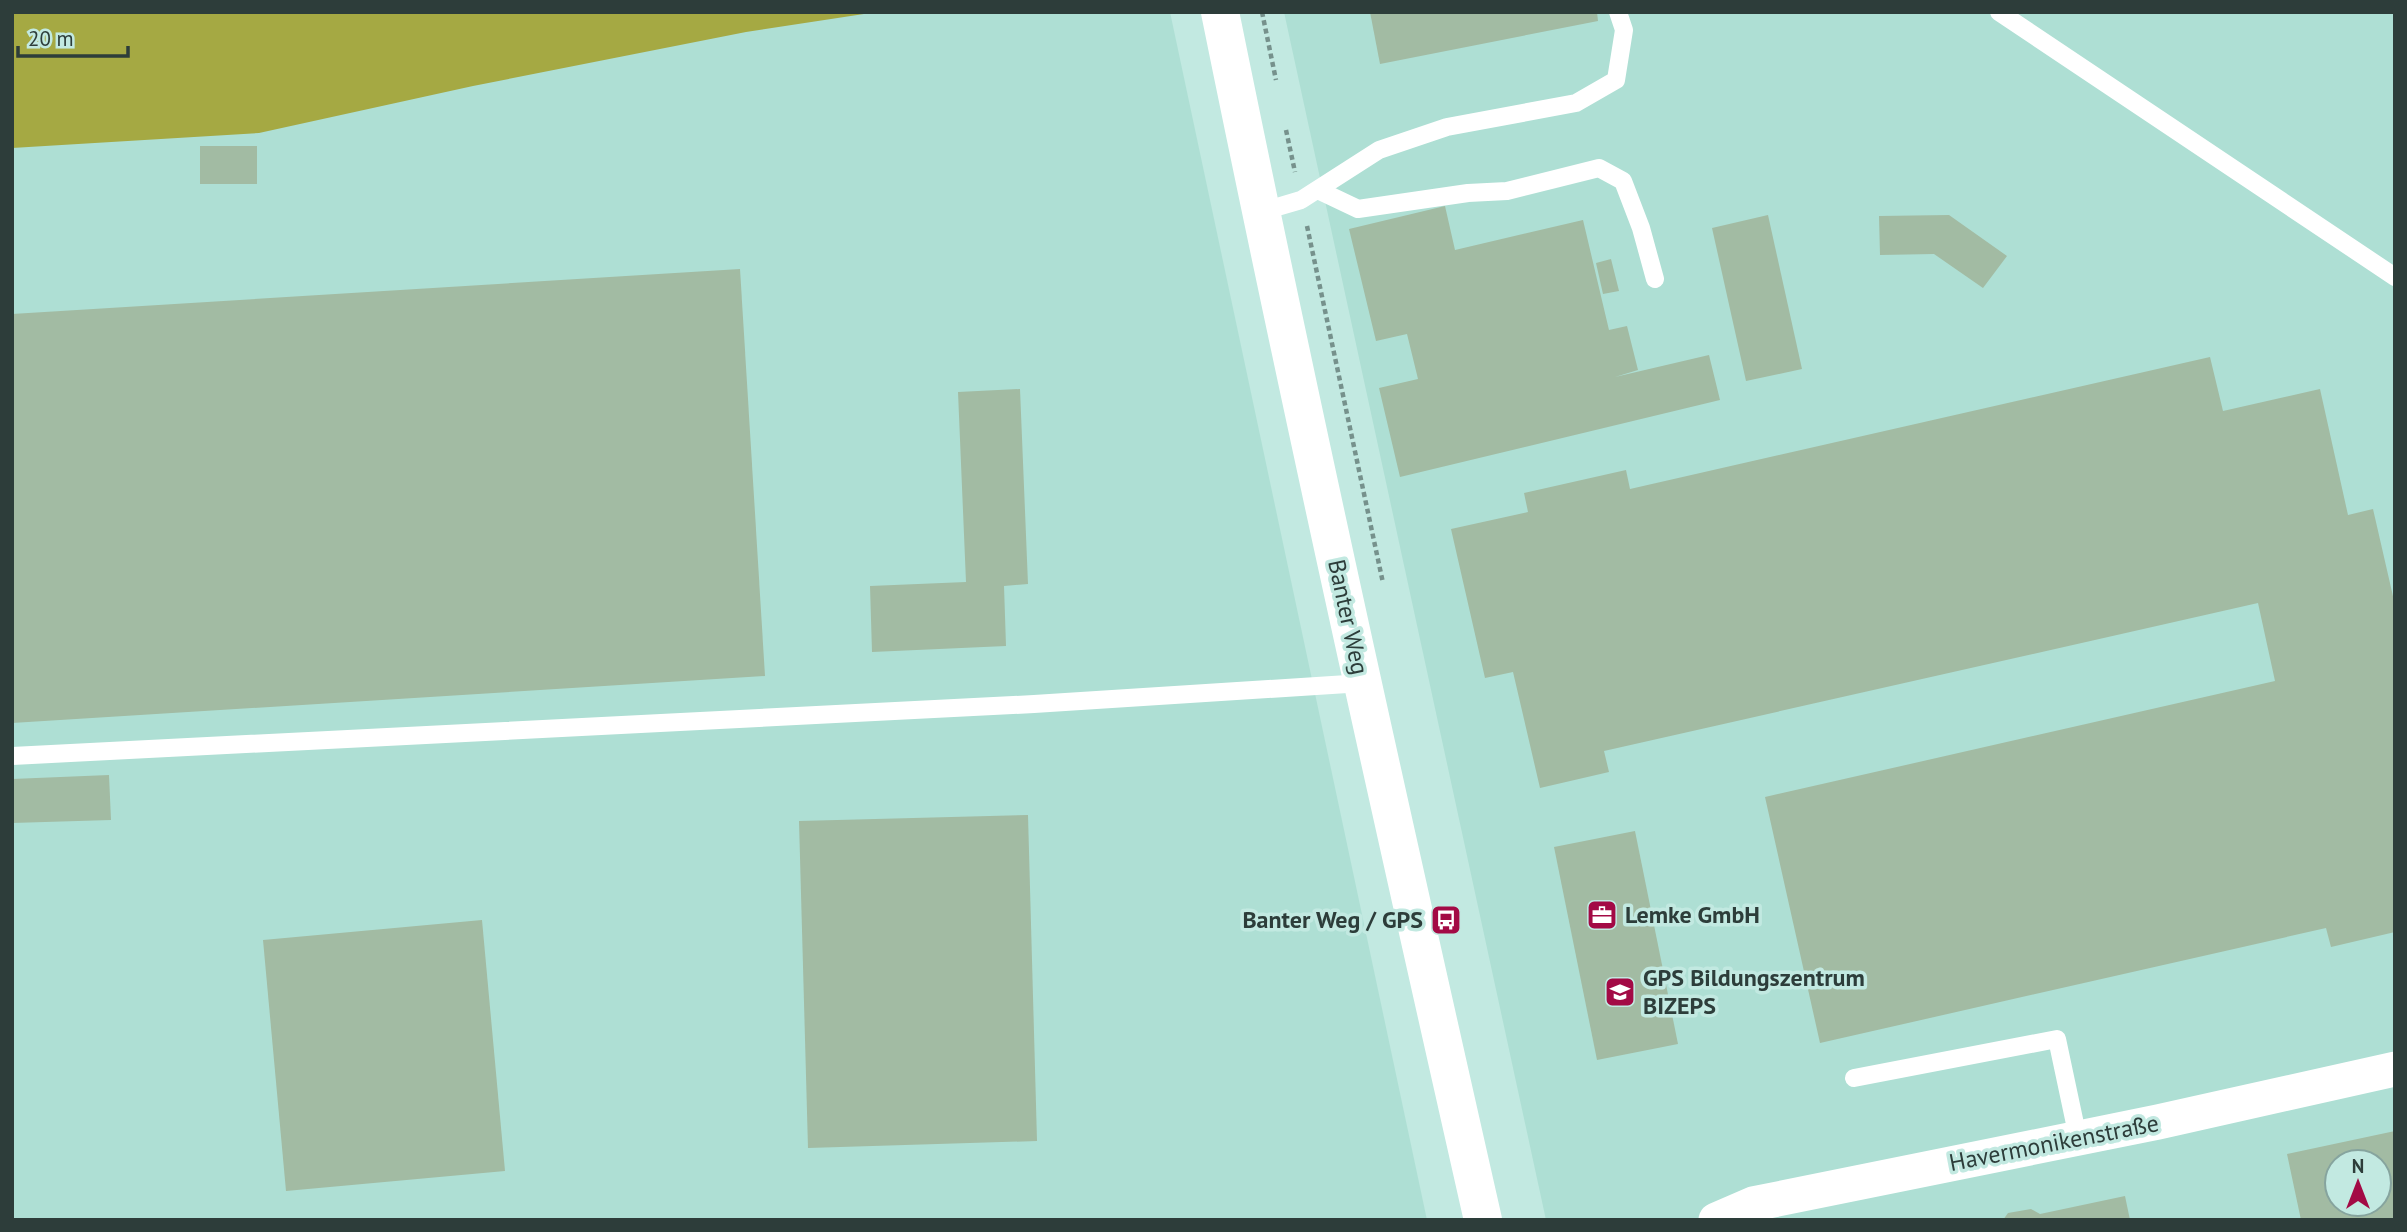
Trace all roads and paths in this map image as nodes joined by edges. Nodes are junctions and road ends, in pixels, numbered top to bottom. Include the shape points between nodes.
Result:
1 (1220, 12) edge
2 (1618, 12) edge
3 (1999, 12) edge
4 (1318, 190) junction
5 (1260, 212) junction
6 (2395, 277) edge
7 (1655, 279) dead end
8 (1363, 683) junction
9 (12, 756) edge
10 (2395, 1069) edge
11 (1854, 1078) dead end
12 (2078, 1138) junction
13 (1483, 1220) edge
14 (1716, 1220) edge

1 - 5 street, Banter Weg
2 - 4 lane via 1624,30 1616,80 1576,103 1447,127 1379,149
3 - 6 lane
4 - 5 lane via 1301,201
4 - 7 lane via 1358,209 1468,192 1507,191 1599,168 1623,181
5 - 8 street, Banter Weg
8 - 9 lane
8 - 13 street, Banter Weg
10 - 12 street, Havermonikenstraße
11 - 12 lane via 2057,1039
12 - 14 street, Havermonikenstraße via 1753,1204

